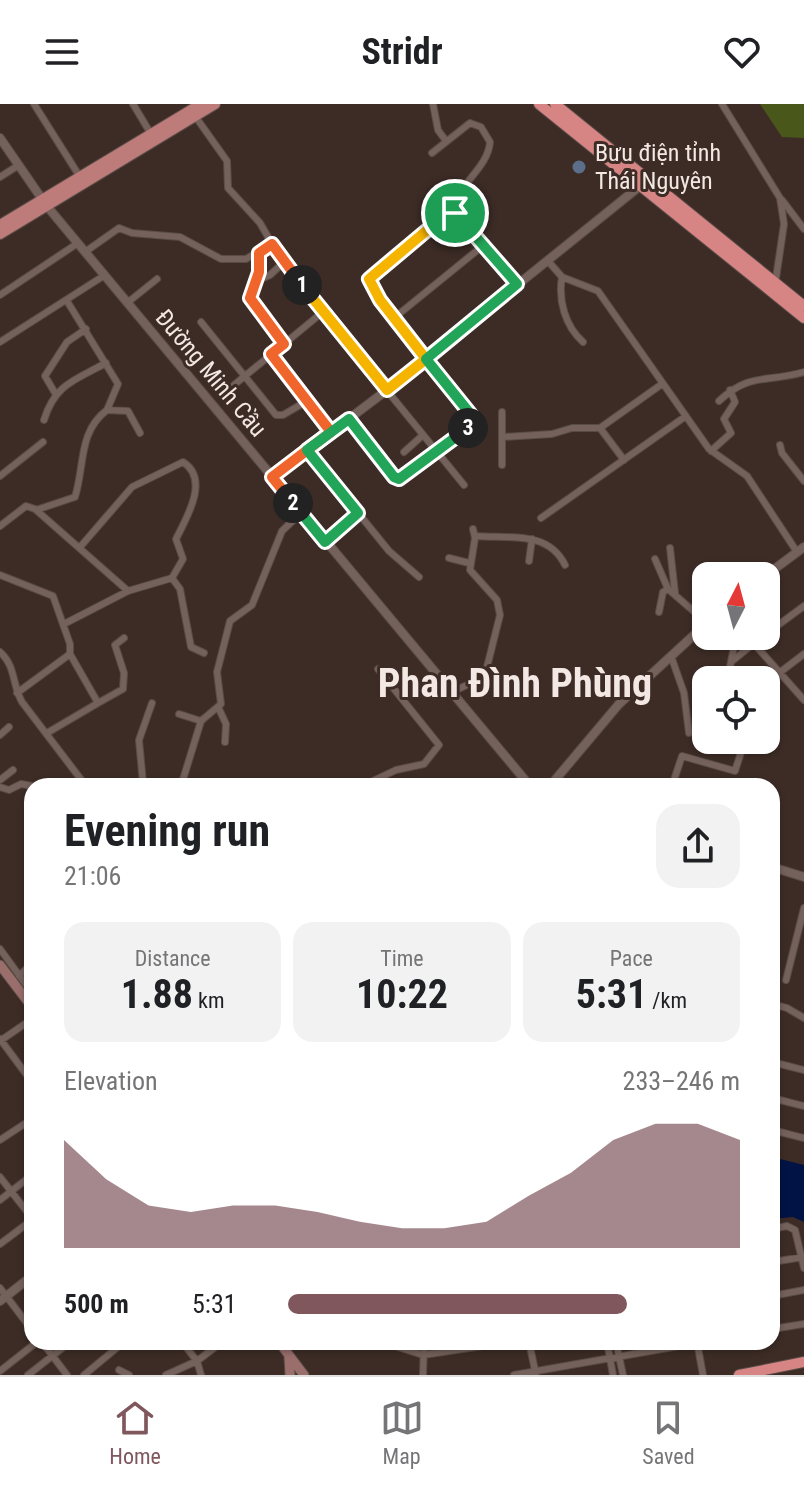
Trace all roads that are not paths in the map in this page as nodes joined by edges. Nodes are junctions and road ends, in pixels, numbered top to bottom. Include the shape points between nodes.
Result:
1 (34, 104) edge
2 (133, 104) edge
3 (201, 104) edge
4 (215, 104) edge
5 (433, 104) edge
6 (539, 104) edge
7 (555, 104) edge
8 (722, 104) edge
9 (195, 116) junction
10 (155, 134) junction
11 (0, 138) edge
12 (446, 141) junction
13 (432, 153) dead end
14 (19, 165) junction
15 (0, 177) edge
16 (80, 177) junction
17 (640, 186) junction
18 (780, 198) junction
19 (44, 202) junction
20 (455, 213) junction
21 (0, 225) edge
22 (804, 229) edge
23 (0, 234) edge
24 (78, 243) junction
25 (272, 244) junction
26 (485, 244) junction
27 (85, 252) junction
28 (259, 253) junction
29 (548, 261) junction
30 (283, 263) junction
31 (105, 275) junction
32 (562, 277) junction
33 (157, 279) dead end
34 (256, 281) junction
35 (517, 284) junction
36 (773, 288) junction
37 (0, 295) edge
38 (67, 301) junction
39 (127, 303) junction
40 (804, 306) edge
41 (324, 311) junction
42 (394, 318) junction
43 (804, 318) edge
44 (201, 322) dead end
45 (86, 329) junction
46 (0, 342) edge
47 (583, 342) dead end
48 (284, 344) junction
49 (271, 354) junction
50 (426, 359) junction
51 (106, 363) junction
52 (804, 372) edge
53 (246, 375) junction
54 (662, 384) junction
55 (234, 385) dead end
56 (387, 390) junction
57 (730, 390) junction
58 (55, 393) junction
59 (307, 401) junction
60 (719, 401) dead end
61 (107, 410) junction
62 (502, 412) dead end
63 (686, 416) junction
64 (349, 419) junction
65 (44, 420) dead end
66 (600, 428) junction
67 (331, 432) junction
68 (140, 433) dead end
69 (731, 433) junction
70 (423, 435) junction
71 (503, 437) junction
72 (742, 438) dead end
73 (43, 442) dead end
74 (780, 445) dead end
75 (307, 450) junction
76 (437, 451) junction
77 (711, 451) junction
78 (404, 452) dead end
79 (624, 460) junction
80 (502, 465) dead end
81 (0, 476) edge
82 (272, 477) junction
83 (804, 481) edge
84 (464, 485) dead end
85 (36, 510) junction
86 (301, 513) junction
87 (358, 513) junction
88 (541, 518) dead end
89 (0, 526) edge
90 (532, 539) junction
91 (325, 542) junction
92 (81, 546) junction
93 (670, 548) dead end
94 (800, 550) edge
95 (449, 558) dead end
96 (655, 559) dead end
97 (529, 561) dead end
98 (469, 563) junction
99 (565, 565) dead end
100 (780, 565) edge
101 (0, 575) edge
102 (419, 577) dead end
103 (172, 578) junction
104 (668, 589) junction
105 (128, 591) junction
106 (675, 593) junction
107 (804, 606) edge
108 (692, 609) edge
109 (659, 612) dead end
110 (64, 624) junction
111 (780, 624) edge
112 (692, 636) edge
113 (124, 638) dead end
114 (733, 650) edge
115 (745, 650) edge
116 (760, 650) edge
117 (0, 652) edge
118 (204, 653) dead end
119 (70, 654) junction
120 (804, 654) edge
121 (671, 656) junction
122 (731, 662) junction
123 (730, 666) edge
124 (775, 666) edge
125 (378, 669) dead end
126 (780, 671) joint
127 (17, 693) junction
128 (450, 693) junction
129 (804, 700) edge
130 (98, 703) junction
131 (152, 703) dead end
132 (219, 709) junction
133 (179, 714) dead end
134 (201, 721) junction
135 (9, 727) dead end
136 (47, 733) junction
137 (689, 733) dead end
138 (0, 735) edge
139 (225, 742) dead end
140 (740, 754) edge
141 (13, 770) dead end
142 (80, 778) edge
143 (143, 778) edge
144 (183, 778) edge
145 (379, 778) edge
146 (523, 778) edge
147 (557, 778) edge
148 (675, 778) edge
149 (0, 780) edge
150 (24, 785) edge
151 (0, 787) edge
152 (780, 870) edge
153 (804, 877) edge
154 (804, 908) edge
155 (0, 949) edge
156 (0, 965) edge
157 (24, 971) edge
158 (16, 979) junction
159 (786, 980) dead end
160 (24, 986) edge
161 (24, 993) edge
162 (780, 1008) edge
163 (804, 1018) edge
164 (24, 1024) edge
165 (0, 1040) edge
166 (780, 1064) edge
167 (804, 1070) edge
168 (24, 1072) edge
169 (780, 1100) edge
170 (804, 1106) edge
171 (24, 1124) edge
172 (780, 1132) edge
173 (804, 1138) edge
174 (0, 1140) edge
175 (0, 1177) edge
176 (24, 1181) edge
177 (11, 1191) junction
178 (0, 1200) edge
179 (24, 1208) edge
180 (24, 1225) edge
181 (780, 1228) edge
182 (0, 1244) edge
183 (803, 1257) edge
184 (780, 1261) edge
185 (804, 1268) edge
186 (24, 1282) edge
187 (0, 1288) edge
188 (804, 1290) edge
189 (780, 1294) edge
190 (3, 1299) edge
191 (24, 1321) edge
192 (804, 1324) edge
193 (780, 1328) edge
194 (28, 1350) edge
195 (46, 1350) edge
196 (60, 1350) edge
197 (114, 1350) edge
198 (188, 1350) edge
199 (211, 1350) edge
200 (407, 1350) edge
201 (423, 1350) edge
202 (456, 1350) edge
203 (531, 1350) edge
204 (608, 1350) edge
205 (618, 1350) edge
206 (656, 1350) edge
207 (700, 1350) edge
208 (287, 1351) joint
209 (423, 1355) junction
210 (52, 1356) junction
211 (619, 1357) junction
212 (610, 1359) junction
213 (197, 1361) junction
214 (804, 1362) edge
215 (119, 1370) dead end
216 (785, 1370) edge
217 (0, 1371) edge
218 (536, 1374) edge
219 (28, 1375) edge
220 (67, 1375) edge
221 (84, 1375) edge
222 (129, 1375) edge
223 (166, 1375) edge
224 (201, 1375) edge
225 (290, 1375) edge
226 (304, 1375) edge
227 (423, 1375) edge
228 (514, 1375) edge
229 (613, 1375) edge
230 (623, 1375) edge
231 (703, 1375) edge
232 (739, 1375) edge

1 - 16 street
2 - 10 street
3 - 10 main road
4 - 9 main road
5 - 12 street
6 - 17 highway
7 - 36 highway
8 - 18 street
9 - 10 main road
9 - 25 street via 227,161 228,188
10 - 16 main road
10 - 19 main road
11 - 14 street, Đường Minh Cầu
12 - 13 street
12 - 20 street via 475,123 490,142 489,154 456,199
14 - 15 street
14 - 19 street, Đường Minh Cầu
16 - 19 main road
17 - 29 street
17 - 36 highway
18 - 22 street
18 - 36 street via 784,224
19 - 21 main road
19 - 23 main road
19 - 24 street, Đường Minh Cầu
20 - 26 street
20 - 42 street via 370,276 370,287
24 - 27 street, Đường Minh Cầu
24 - 37 street
25 - 28 street
25 - 30 street
26 - 35 street
26 - 42 street
27 - 28 street via 119,228 180,237 221,259
27 - 31 street, Đường Minh Cầu
28 - 34 street
29 - 32 street
29 - 35 street
30 - 34 street
30 - 41 street
31 - 38 street
31 - 39 street, Đường Minh Cầu
32 - 47 street via 563,307
32 - 54 street via 598,291
33 - 39 street
34 - 48 street via 250,302
35 - 50 street
36 - 40 highway
36 - 43 highway
38 - 45 street
38 - 46 street
39 - 82 street, Đường Minh Cầu
41 - 48 street
41 - 56 street
42 - 50 street
44 - 53 street
45 - 51 street
45 - 58 street via 67,342 45,376
48 - 49 street
49 - 53 street
49 - 59 street
50 - 56 street
50 - 76 street via 473,420
51 - 58 street
51 - 61 street via 118,384
52 - 57 street via 745,381
53 - 55 street
53 - 59 street via 278,416
54 - 63 street
54 - 66 street
56 - 64 street
56 - 70 street
57 - 60 street
57 - 69 street via 735,402 724,419
58 - 65 street
59 - 67 street
61 - 68 street via 128,411
61 - 85 street via 93,421 86,438 75,497
62 - 71 street
63 - 77 street
63 - 79 street
64 - 67 street
64 - 76 street via 395,478
66 - 71 street
66 - 79 street
67 - 75 street
69 - 72 street
69 - 77 street
70 - 76 street
70 - 78 street
71 - 80 street
73 - 81 street
74 - 83 street
75 - 82 street
75 - 87 street
76 - 84 street
77 - 94 street via 747,476
79 - 88 street
82 - 86 street, Đường Minh Cầu
85 - 89 street via 26,506
85 - 92 street
86 - 91 street, Đường Minh Cầu
86 - 132 street via 283,529 252,605 230,621 217,672
87 - 91 street
87 - 102 street
90 - 97 street
90 - 98 street via 474,532
90 - 99 street via 556,549
91 - 128 street, Đường Minh Cầu
92 - 103 street via 132,487 183,462 192,468 195,495 176,539 183,559
92 - 105 street
93 - 106 street
94 - 100 street
95 - 98 street
96 - 104 street
98 - 128 street via 472,574 497,600 500,615 483,683
101 - 110 street via 53,596
103 - 105 street
103 - 118 street via 180,589 191,647
104 - 106 street
104 - 109 street
105 - 110 street
106 - 108 street
107 - 111 street
110 - 119 street
112 - 121 street
113 - 130 street via 115,645 123,689
114 - 122 street
115 - 122 street
116 - 124 street
117 - 127 street via 12,667
119 - 127 street
119 - 130 street
120 - 126 street
121 - 137 street via 684,693
121 - 147 street via 619,704
122 - 123 street
125 - 145 street via 439,745 424,764
126 - 129 street
127 - 136 street
128 - 146 street, Đường Minh Cầu
130 - 136 street
131 - 143 street via 139,740
132 - 134 street
132 - 139 street via 226,724
133 - 134 street
134 - 144 street
135 - 138 street
136 - 142 street
140 - 148 street via 735,771 682,756
141 - 149 street
150 - 151 street
152 - 153 street
154 - 159 street
155 - 158 street
156 - 158 main road
157 - 158 street
158 - 160 street
158 - 161 main road
162 - 163 street
164 - 165 street
165 - 168 street
166 - 167 street
169 - 170 street
171 - 174 street
172 - 173 street
175 - 177 street
176 - 177 street
177 - 178 street
177 - 179 street
180 - 182 street
181 - 183 street via 792,1227
183 - 184 street
183 - 185 street
186 - 190 street
187 - 190 street
188 - 189 street
190 - 191 street
192 - 193 street
194 - 217 street
195 - 210 street
196 - 210 street
197 - 221 street
198 - 213 street
199 - 213 street
200 - 209 street
201 - 209 street
202 - 209 street
203 - 218 street
204 - 212 street
205 - 211 street
206 - 211 street
207 - 231 street
208 - 225 main road
208 - 226 main road
209 - 227 street
210 - 219 street
210 - 220 street
211 - 212 street
211 - 230 street
212 - 218 street
212 - 229 street
213 - 223 street
213 - 224 street
214 - 216 highway
215 - 222 street
216 - 232 highway
218 - 228 street

